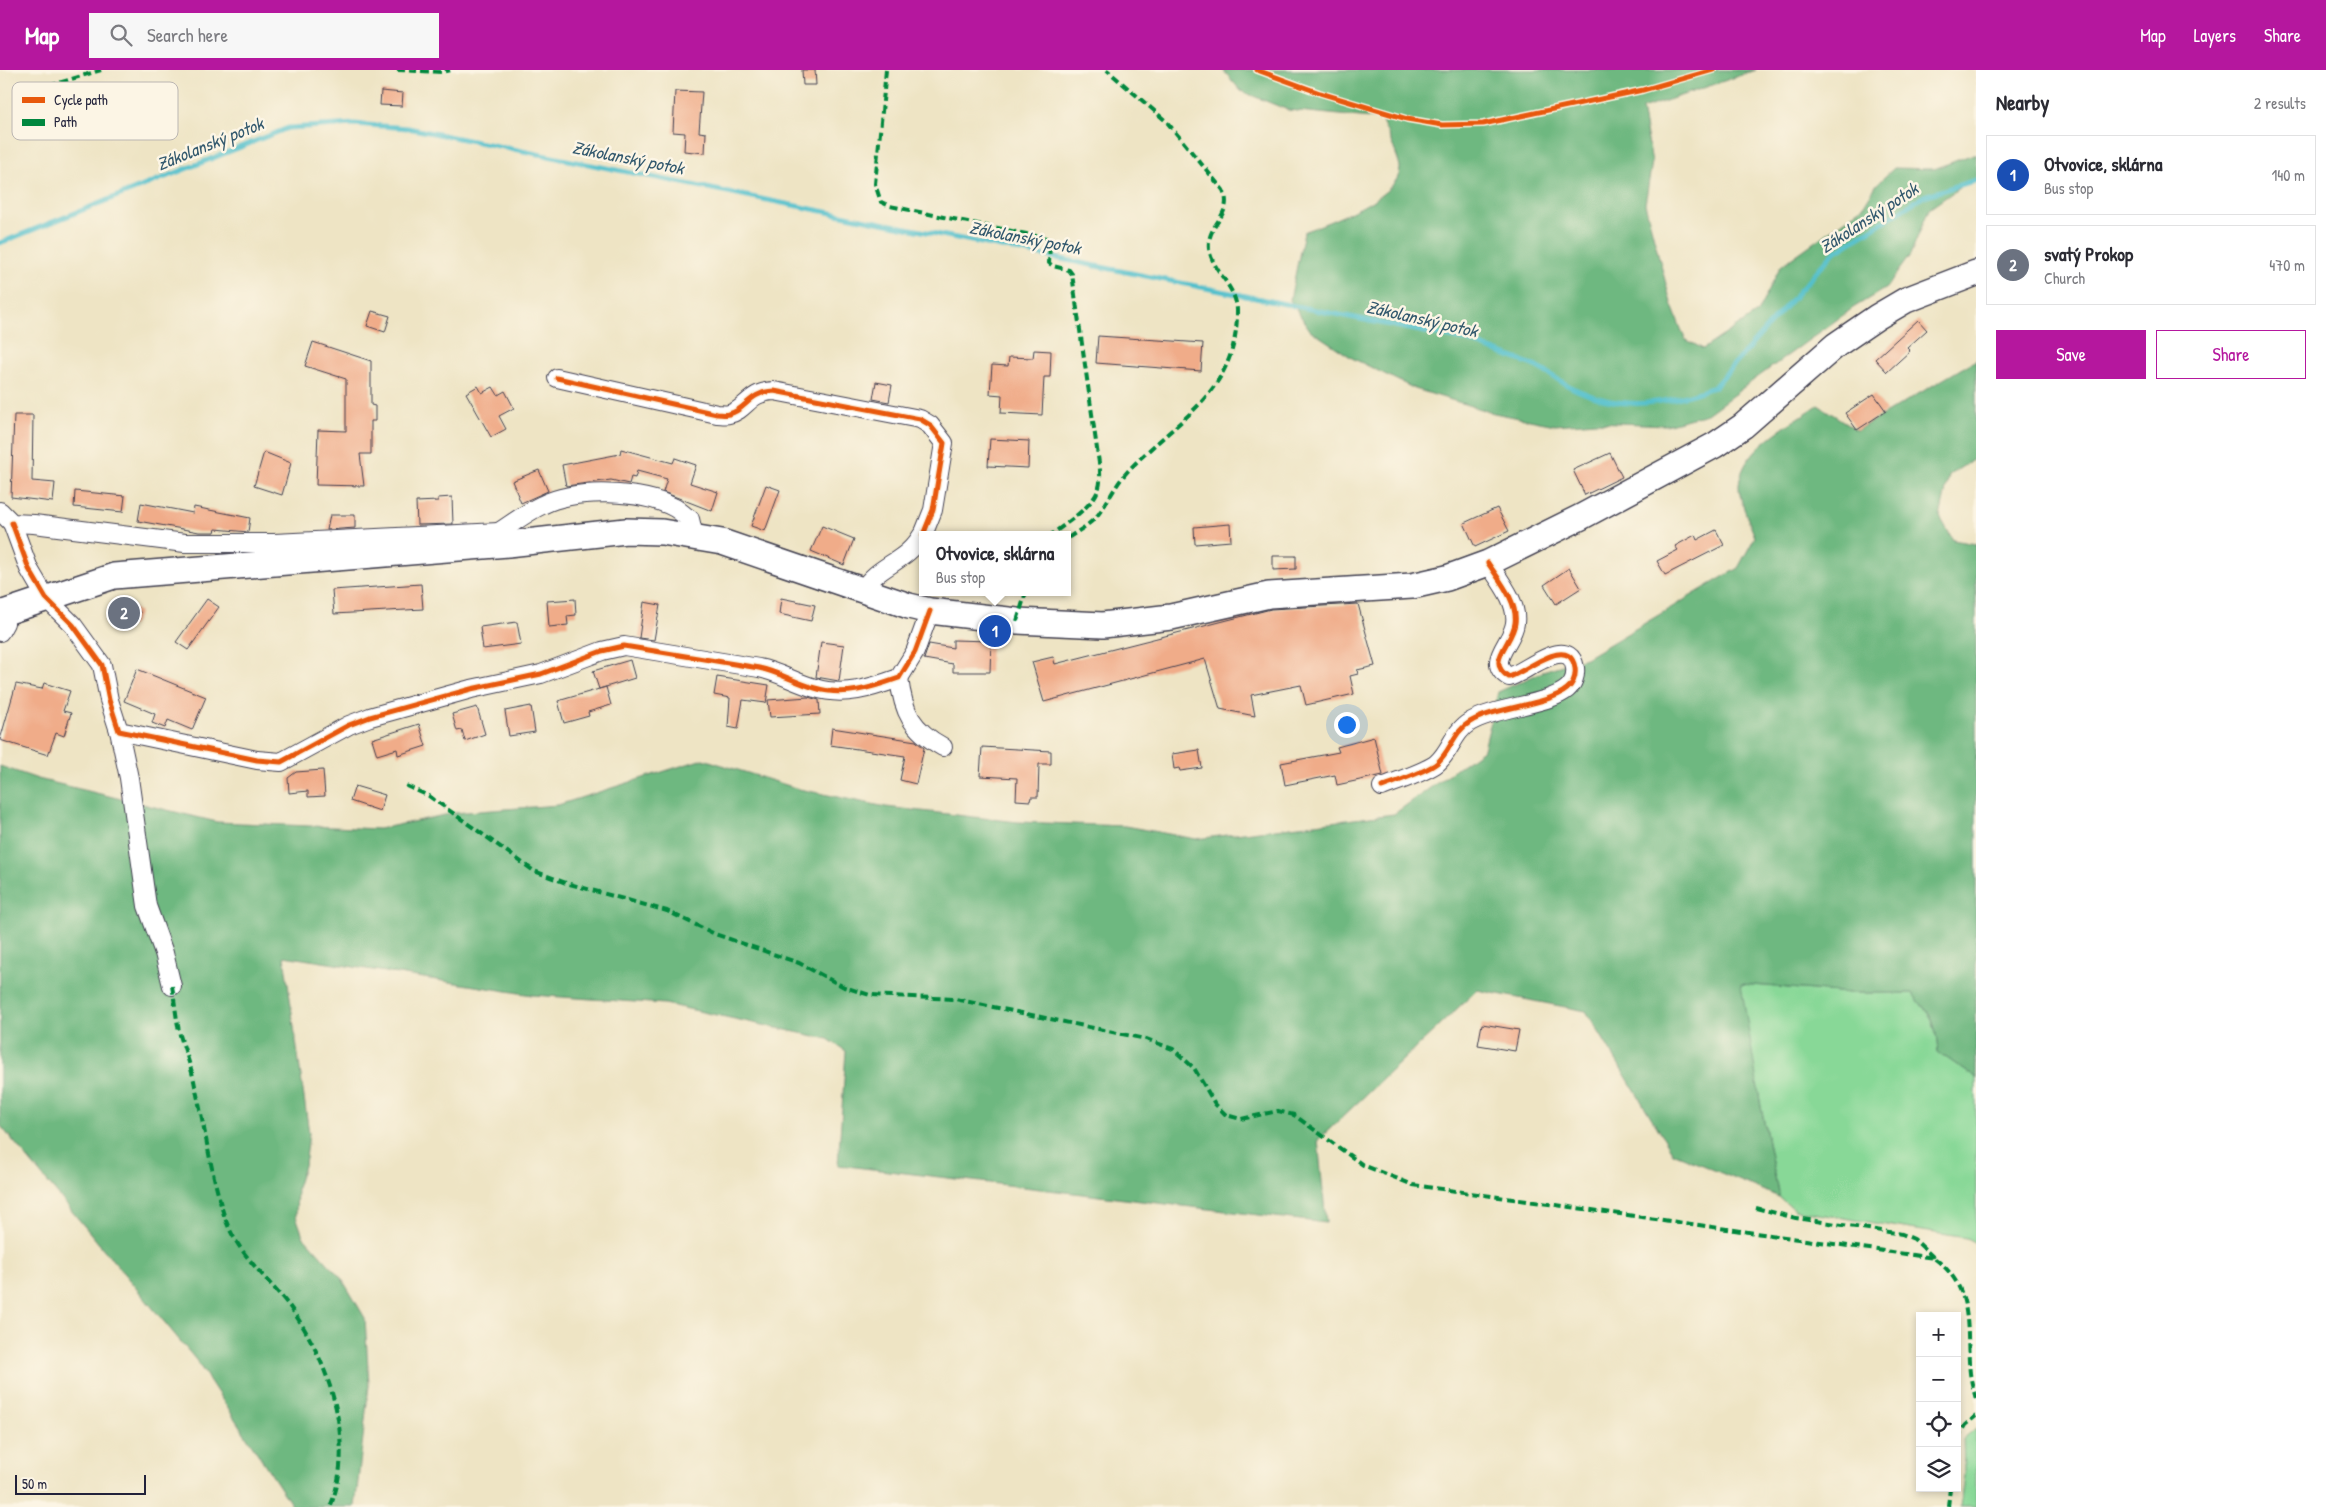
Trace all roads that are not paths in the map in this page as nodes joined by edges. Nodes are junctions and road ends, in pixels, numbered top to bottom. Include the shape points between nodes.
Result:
1 (1976, 274) edge
2 (557, 378) dead end
3 (6, 517) edge
4 (925, 531) edge
5 (694, 536) junction
6 (504, 538) junction
7 (919, 542) edge
8 (1488, 563) junction
9 (863, 590) junction
10 (46, 598) junction
11 (930, 611) junction
12 (1, 620) edge
13 (899, 678) junction
14 (120, 731) junction
15 (943, 747) dead end
16 (1382, 787) dead end
17 (172, 986) dead end

1 - 8 main road via 1906,300 1877,317 1836,346 1743,426 1715,445
2 - 4 street via 717,414 730,414 754,396 774,391 920,419 930,425 944,443 933,510
3 - 6 street via 34,524 186,543
3 - 10 street
5 - 6 main road via 626,531
5 - 6 street via 690,520 675,508 650,499 592,494 543,504
5 - 9 main road via 757,553
6 - 10 main road via 114,576
7 - 9 street via 902,559 875,575
8 - 11 main road via 1412,586 1269,595 1137,623 1103,625 1017,621
8 - 16 street via 1515,608 1514,632 1501,655 1500,670 1509,677 1519,675 1547,656 1558,653 1566,655 1574,666 1572,684 1546,698 1471,721 1457,732 1437,763
9 - 11 main road
10 - 12 main road
10 - 14 street via 73,625 102,665
11 - 13 street via 915,652
13 - 14 street via 846,693 827,691 768,670 624,646 541,674 471,689 370,717 281,762 256,760
13 - 15 street via 909,718 921,732
14 - 17 street via 147,906

